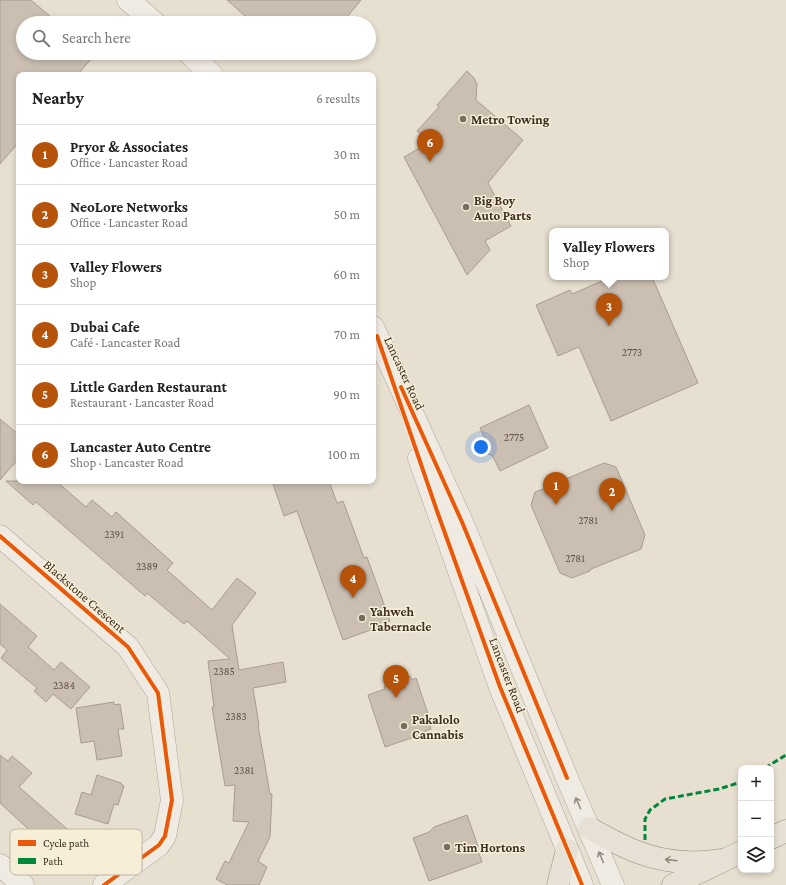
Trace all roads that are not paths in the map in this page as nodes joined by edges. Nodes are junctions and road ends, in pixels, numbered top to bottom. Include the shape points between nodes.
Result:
1 (128, 0) edge
2 (147, 16) edge
3 (196, 60) edge
4 (209, 72) edge
5 (376, 334) edge
6 (449, 517) junction
7 (0, 536) edge
8 (589, 828) junction
9 (786, 831) edge
10 (773, 837) edge
11 (567, 850) junction
12 (732, 856) edge
13 (142, 857) edge
14 (0, 865) edge
15 (10, 874) edge
16 (12, 875) edge
17 (118, 875) edge
18 (23, 885) edge
19 (104, 885) edge
20 (558, 885) edge
21 (582, 885) edge
22 (613, 885) edge
23 (673, 885) edge

1 - 2 street
3 - 4 street
5 - 6 street, Lancaster Road
8 -> 6 street, Lancaster Road
6 - 11 street, Lancaster Road via 500,687
7 - 13 street, Blackstone Crescent via 128,647 158,693 172,800 166,836 159,845
12 -> 8 main road via 687,862 655,858 623,847
22 -> 8 street, Lancaster Road
9 - 10 main road
11 - 20 main road
11 - 21 street, Lancaster Road
12 - 23 main road
14 - 15 street
16 - 18 street
17 - 19 street, Blackstone Crescent

